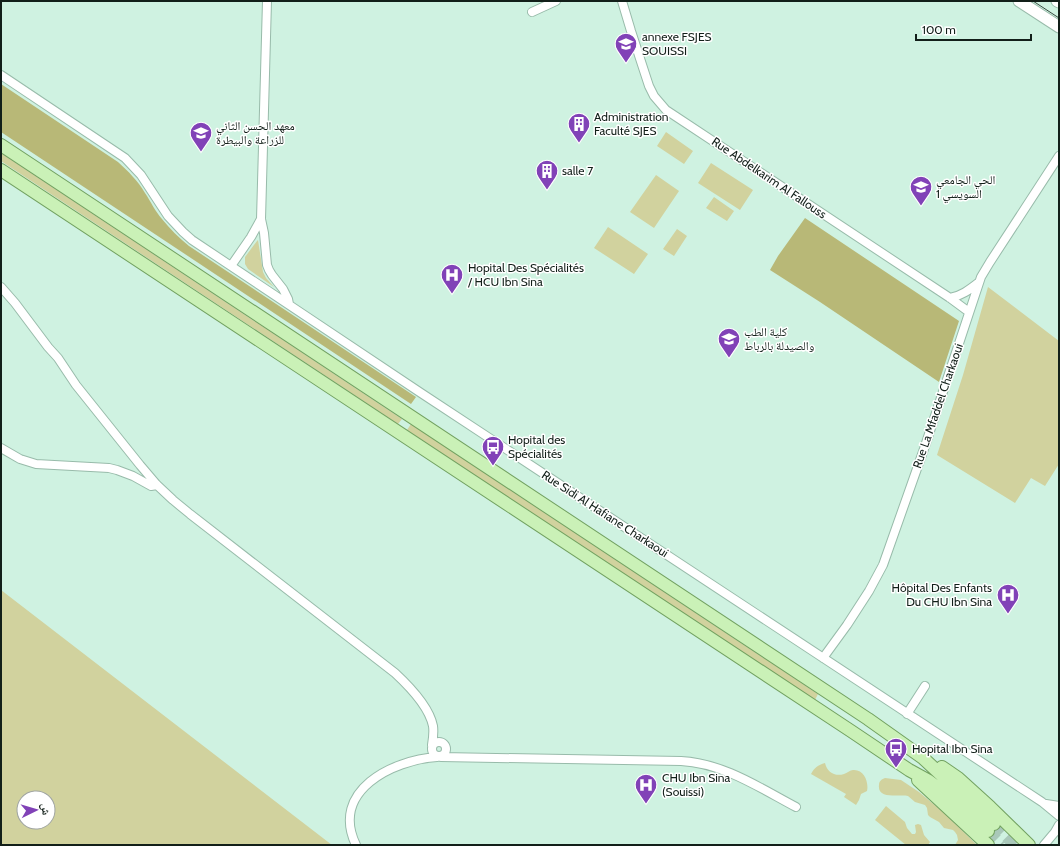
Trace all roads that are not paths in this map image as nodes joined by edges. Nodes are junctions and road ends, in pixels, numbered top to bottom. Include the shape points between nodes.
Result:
1 (267, 1) edge
2 (556, 1) edge
3 (622, 1) edge
4 (1019, 1) edge
5 (532, 12) dead end
6 (1059, 26) edge
7 (1, 75) edge
8 (1, 145) edge
9 (1059, 156) edge
10 (1, 170) edge
11 (261, 219) junction
12 (230, 266) junction
13 (979, 283) junction
14 (1, 287) edge
15 (950, 298) junction
16 (289, 304) junction
17 (969, 312) junction
18 (1, 448) edge
19 (158, 485) junction
20 (823, 658) junction
21 (925, 686) dead end
22 (907, 714) junction
23 (438, 749) junction
24 (466, 757) junction
25 (923, 758) junction
26 (909, 770) junction
27 (1043, 803) junction
28 (1059, 806) edge
29 (796, 807) dead end
30 (1059, 816) edge
31 (1059, 825) edge
32 (1056, 833) edge
33 (356, 845) edge
34 (988, 845) tunnel mouth
35 (1029, 845) edge
36 (1044, 845) edge

1 - 11 street
2 - 5 street
3 - 15 street, Rue Abdelkarim Al Fallouss via 649,86 666,110
4 - 6 street
7 - 12 street, Rue Sidi Al Hafiane Charkaoui via 125,158 141,175 175,225
8 - 25 main road via 868,719
9 - 13 street, Rue La Mfaddel Charkaoui
10 - 26 main road
11 - 12 street
11 - 16 street via 267,265 283,289
12 - 16 street, Rue Sidi Al Hafiane Charkaoui
13 - 15 street via 965,294
13 - 17 street, Rue La Mfaddel Charkaoui
14 - 19 street via 97,412
15 - 17 street, Rue Abdelkarim Al Fallouss
16 - 20 street, Rue Sidi Al Hafiane Charkaoui
17 - 20 street, Rue La Mfaddel Charkaoui via 882,565 869,591
18 - 19 street via 20,459 36,464 108,468 133,476 151,486
19 - 23 street via 190,514 405,683 430,718
20 - 22 street, Rue Sidi Al Hafiane Charkaoui
21 - 22 street
22 - 27 street, Rue Sidi Al Hafiane Charkaoui
23 - 24 street
23 - 24 street
23 - 33 street via 418,760 388,769 359,792 350,816 351,832
24 - 29 street via 698,762 732,773
25 - 26 main road via 991,827 929,781
25 - 35 main road via 938,764 958,778
26 - 34 main road
27 - 28 street
27 - 30 street, Rue Sidi Al Hafiane Charkaoui
31 - 32 street
32 - 36 street

